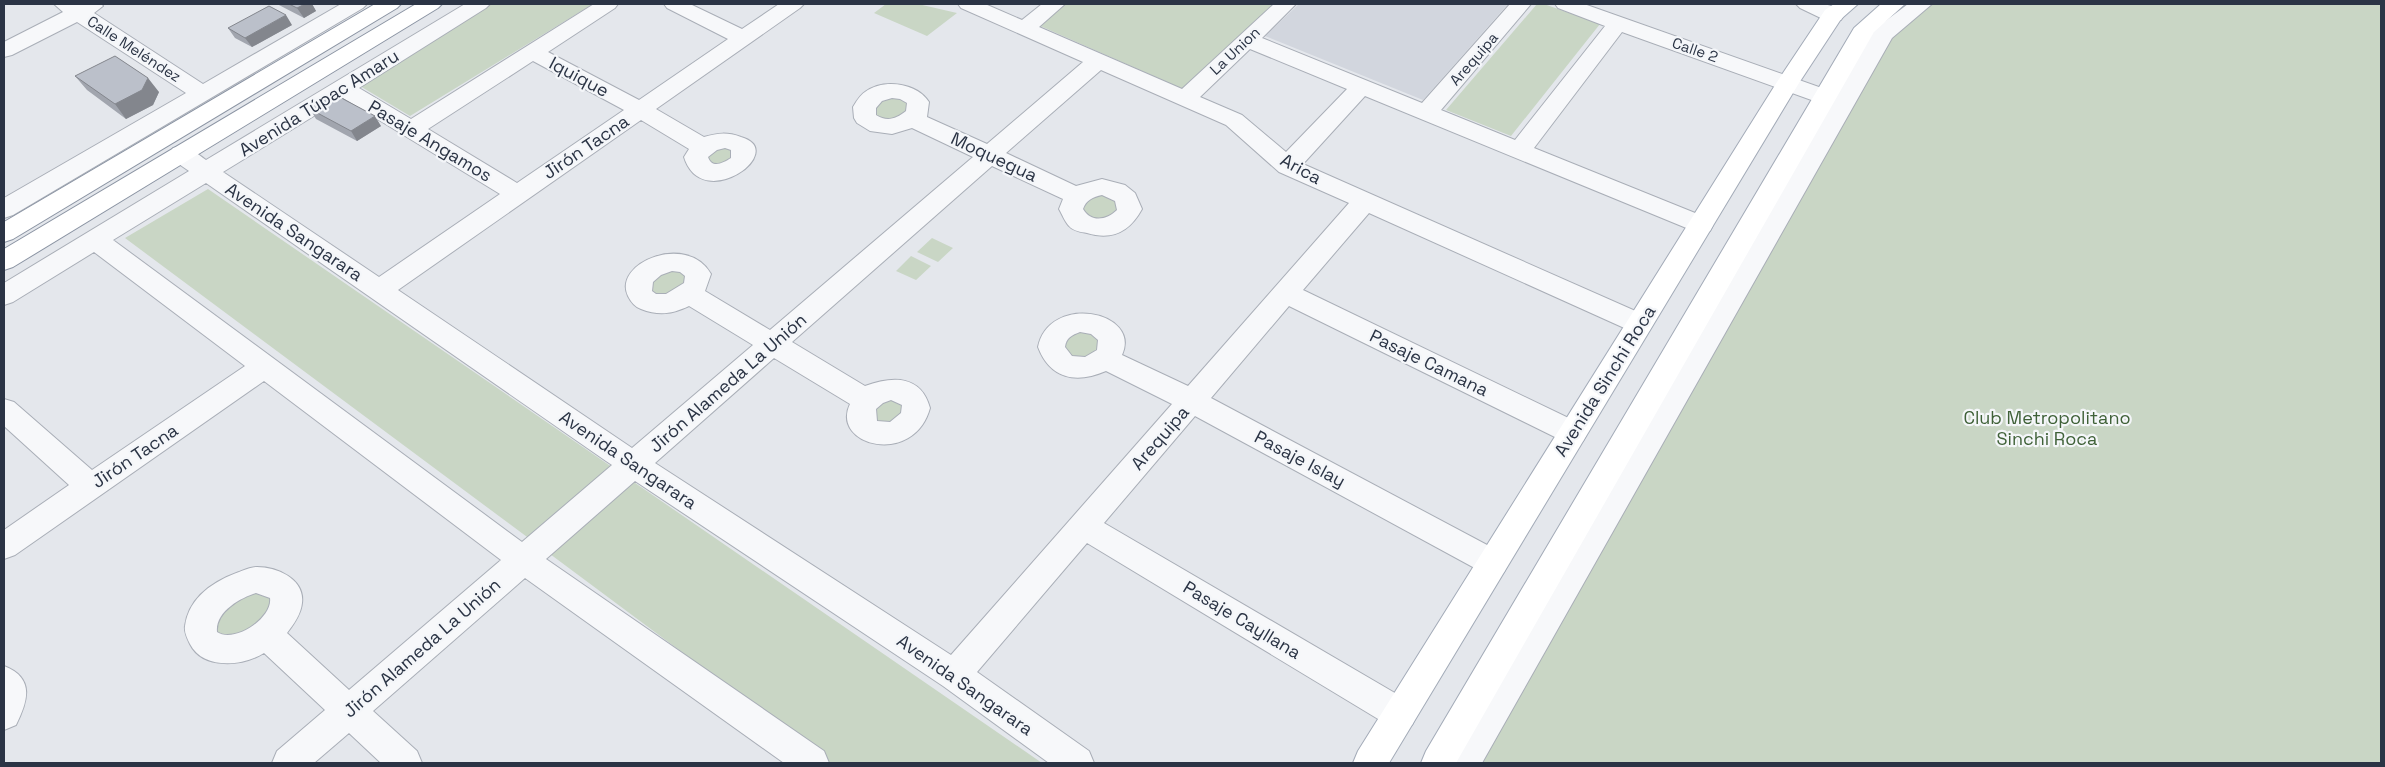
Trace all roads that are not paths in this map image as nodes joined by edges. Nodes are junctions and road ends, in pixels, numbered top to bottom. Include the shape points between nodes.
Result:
1 (356, 4) edge
2 (390, 4) edge
3 (431, 4) edge
4 (479, 4) edge
5 (608, 4) edge
6 (674, 4) edge
7 (793, 4) edge
8 (968, 4) edge
9 (1055, 4) edge
10 (1286, 4) edge
11 (1521, 4) edge
12 (1565, 4) edge
13 (1807, 4) edge
14 (1894, 4) edge
15 (1921, 4) edge
16 (80, 7) edge
17 (1840, 10) edge
18 (1618, 22) junction
19 (1025, 28) junction
20 (744, 38) junction
21 (1247, 40) junction
22 (4, 50) edge
23 (532, 52) junction
24 (1099, 60) junction
25 (1788, 82) junction
26 (1361, 87) junction
27 (343, 88) junction
28 (203, 94) junction
29 (1825, 97) junction
30 (1185, 98) junction
31 (641, 110) junction
32 (1426, 113) junction
33 (912, 119) dead end
34 (411, 129) junction
35 (704, 147) dead end
36 (1519, 151) junction
37 (181, 154) junction
38 (990, 155) junction
39 (1287, 166) junction
40 (207, 172) junction
41 (518, 194) junction
42 (1077, 196) dead end
43 (1365, 201) junction
44 (4, 209) edge
45 (1701, 225) junction
46 (4, 233) edge
47 (96, 240) junction
48 (4, 261) edge
49 (379, 290) junction
50 (1285, 293) junction
51 (689, 294) dead end
52 (4, 295) edge
53 (1640, 324) junction
54 (772, 345) junction
55 (1106, 359) dead end
56 (265, 366) junction
57 (866, 400) dead end
58 (1192, 401) junction
59 (4, 410) edge
60 (1573, 433) junction
61 (633, 465) junction
62 (90, 486) junction
63 (1594, 516) junction
64 (1084, 526) junction
65 (4, 546) edge
66 (524, 560) junction
67 (1493, 563) junction
68 (266, 635) dead end
69 (954, 675) junction
70 (4, 681) edge
71 (350, 711) junction
72 (4, 714) edge
73 (1400, 714) junction
74 (290, 763) edge
75 (405, 763) edge
76 (812, 763) edge
77 (1077, 763) edge
78 (1370, 763) edge
79 (1438, 763) edge
80 (1464, 763) edge

1 - 28 street
2 - 46 main road
3 - 37 main road, Avenida Túpac Amaru
4 - 27 street, Avenida Túpac Amaru
5 - 23 street
6 - 20 street
7 - 20 street, Jirón Tacna
8 - 19 street, Arica
9 - 19 street
10 - 21 street, La Union
11 - 32 street, Arequipa
12 - 18 street, Calle 2
13 - 17 street
14 - 29 main road via 1865,28
15 - 63 street via 1883,34
16 - 22 street
16 - 28 street, Calle Meléndez
17 - 25 main road, Avenida Sinchi Roca
18 - 25 street, Calle 2
18 - 36 street
19 - 24 street, Arica
20 - 31 street, Jirón Tacna
21 - 26 street
21 - 30 street, La Union
23 - 31 street, Iquique
23 - 34 street
24 - 30 street, Arica
24 - 38 street, Jirón Alameda La Unión
25 - 29 street, Calle 2
25 - 45 main road, Avenida Sinchi Roca
26 - 32 street
26 - 39 street
27 - 34 street, Pasaje Angamos
27 - 40 street, Avenida Túpac Amaru
28 - 44 street
29 - 63 main road
30 - 39 street, Arica via 1234,120
31 - 35 street, Iquique
31 - 41 street, Jirón Tacna
32 - 36 street
33 - 38 street, Moquegua
34 - 41 street, Pasaje Angamos
36 - 45 street
37 - 40 street, Avenida Sangarara
37 - 48 main road, Avenida Túpac Amaru
38 - 42 street, Moquegua
38 - 54 street, Jirón Alameda La Unión
39 - 43 street, Arica
40 - 47 street, Avenida Túpac Amaru
40 - 49 street, Avenida Sangarara
41 - 49 street, Jirón Tacna
43 - 50 street, Arequipa
43 - 53 street, Arica
45 - 53 main road, Avenida Sinchi Roca
47 - 52 street, Avenida Túpac Amaru
47 - 56 street
49 - 61 street, Avenida Sangarara
50 - 58 street, Arequipa
50 - 60 street, Pasaje Camana
51 - 54 street
53 - 60 main road, Avenida Sinchi Roca
54 - 57 street
54 - 61 street, Jirón Alameda La Unión
55 - 58 street, Pasaje Islay
56 - 62 street, Jirón Tacna
56 - 66 street
58 - 64 street, Arequipa
58 - 67 street, Pasaje Islay
59 - 62 street
60 - 67 main road, Avenida Sinchi Roca
61 - 66 street, Jirón Alameda La Unión
61 - 69 street, Avenida Sangarara
62 - 65 street, Jirón Tacna
63 - 79 main road
63 - 80 street
64 - 69 street, Arequipa
64 - 73 street, Pasaje Cayllana
66 - 71 street, Jirón Alameda La Unión
66 - 76 street
67 - 73 main road, Avenida Sinchi Roca
68 - 71 street
69 - 77 street, Avenida Sangarara
70 - 72 street via 11,694
71 - 74 street, Jirón Alameda La Unión
71 - 75 street
73 - 78 main road, Avenida Sinchi Roca

